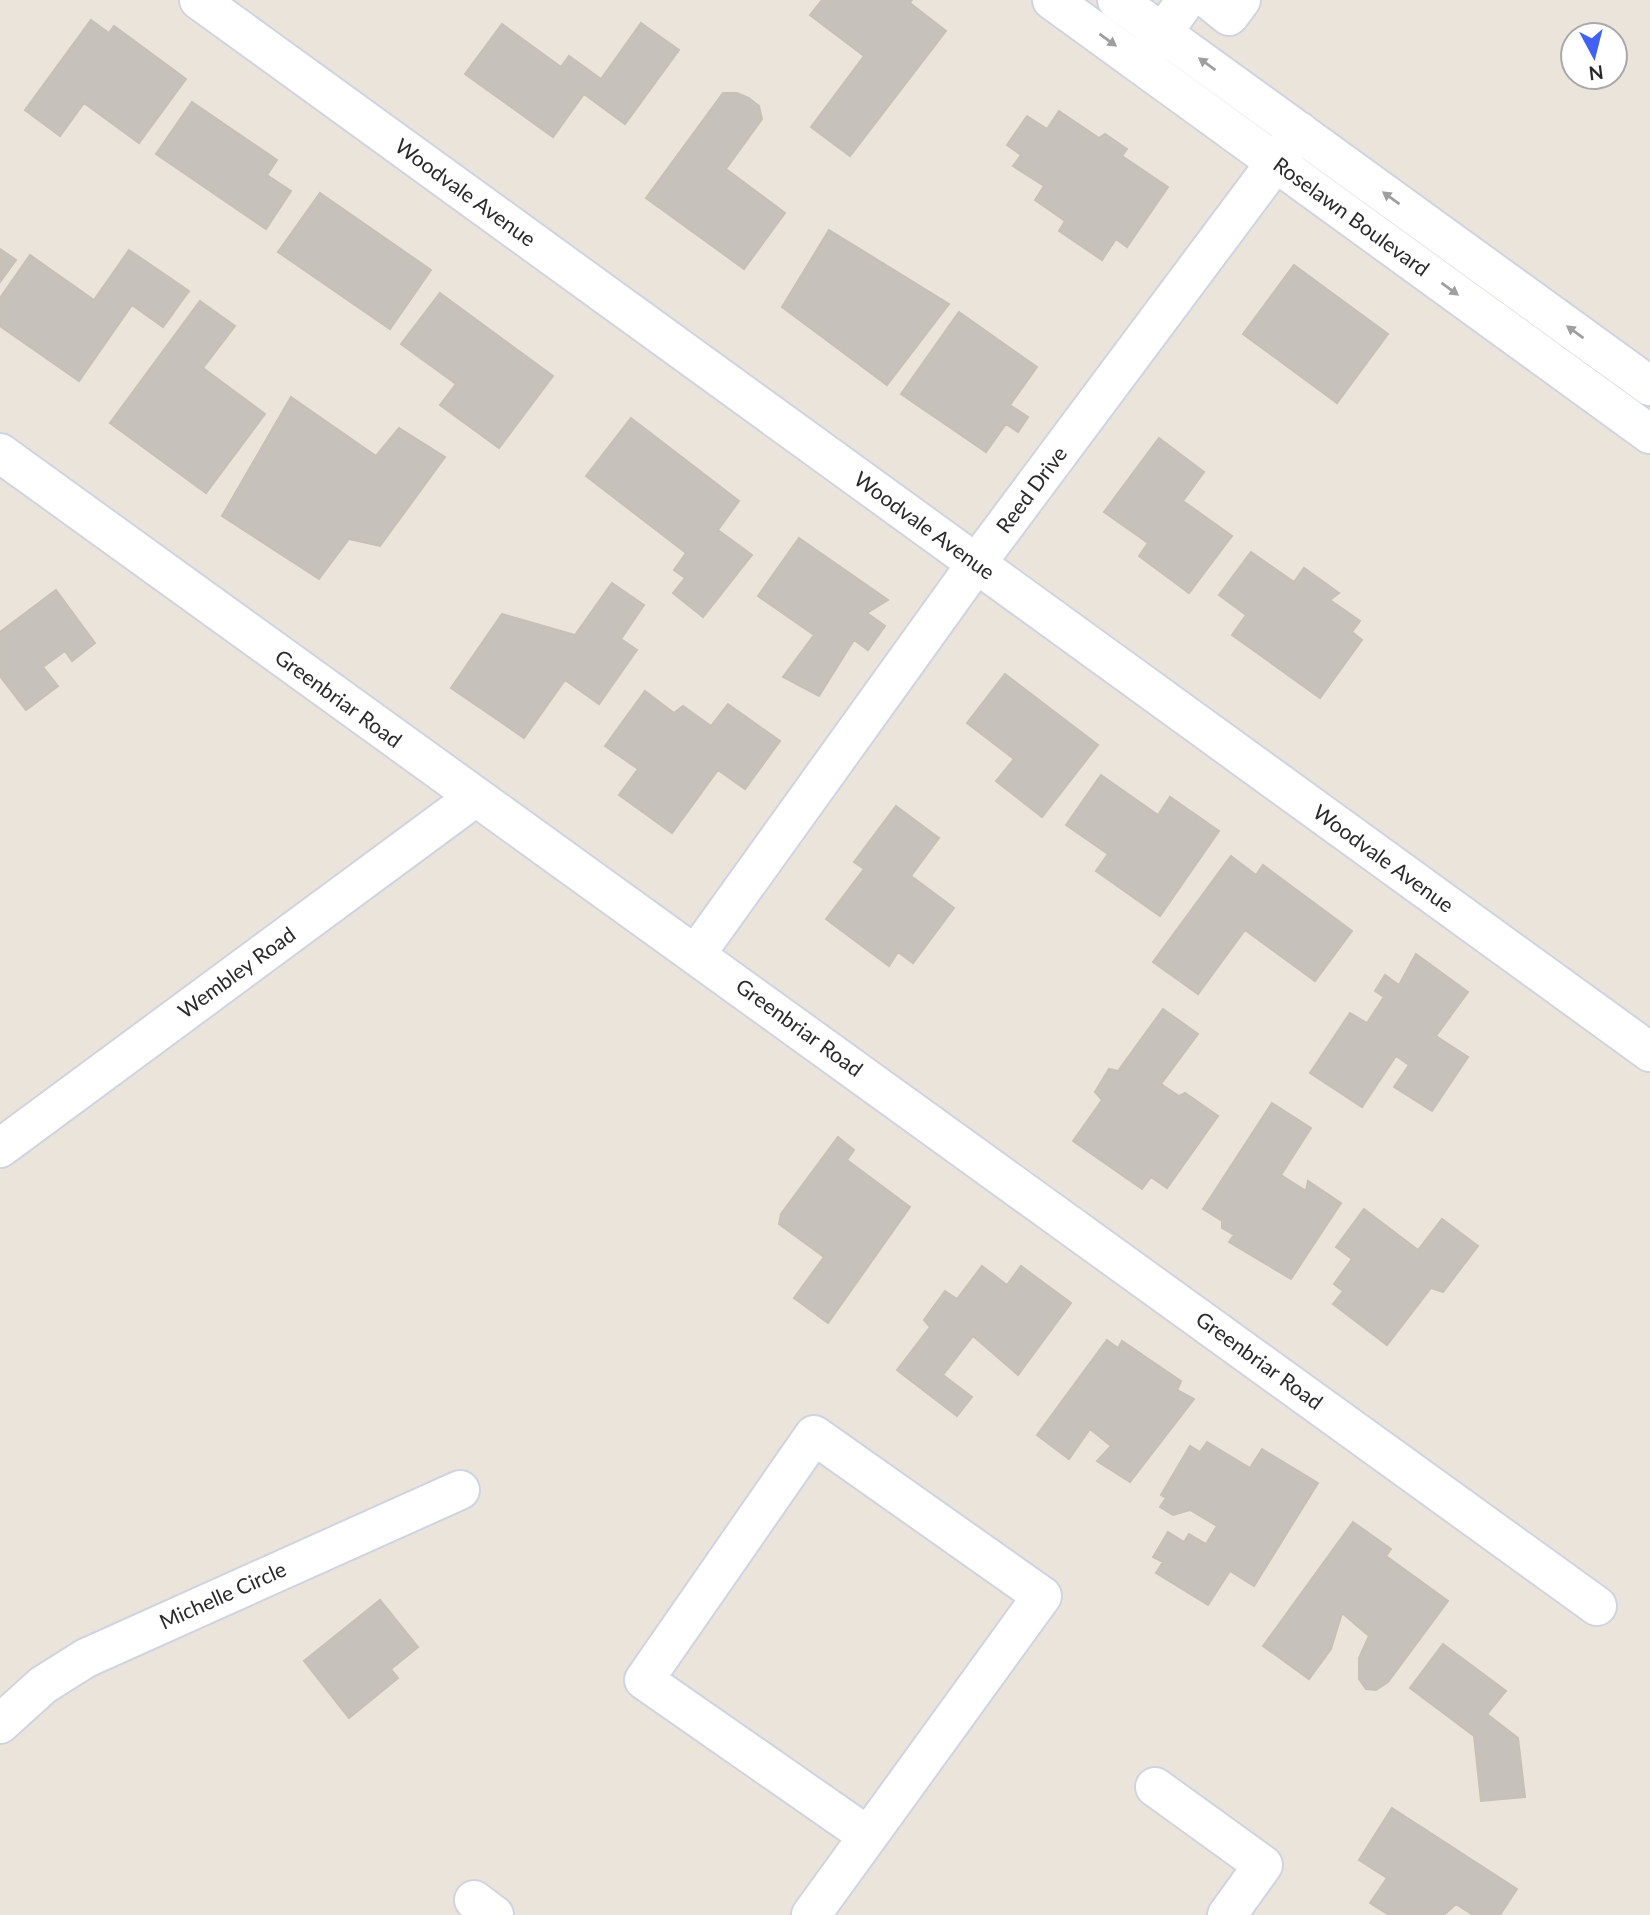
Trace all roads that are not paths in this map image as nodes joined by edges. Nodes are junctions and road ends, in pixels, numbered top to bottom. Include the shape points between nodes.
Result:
1 (199, 0) edge
2 (1052, 0) edge
3 (1117, 0) edge
4 (1186, 0) edge
5 (1209, 0) edge
6 (1241, 0) edge
7 (1163, 33) junction
8 (1141, 65) junction
9 (1298, 131) junction
10 (1276, 162) junction
11 (1637, 377) edge
12 (1602, 399) junction
13 (1650, 434) edge
14 (7, 468) edge
15 (976, 564) junction
16 (474, 798) junction
17 (696, 954) junction
18 (1650, 1052) edge
19 (0, 1148) edge
20 (460, 1489) dead end
21 (1597, 1606) dead end
22 (0, 1724) edge
23 (1155, 1787) dead end
24 (868, 1836) junction
25 (811, 1915) edge
26 (1227, 1915) edge

1 - 15 street, Woodvale Avenue
2 -> 8 street, Roselawn Boulevard
3 - 7 street, Roselawn Boulevard
4 - 7 street
5 - 6 street via 1229,16
7 - 8 street
9 -> 7 street, Roselawn Boulevard
8 - 10 street, Roselawn Boulevard
9 - 10 street, Reed Drive
11 -> 9 street, Roselawn Boulevard
10 -> 12 street, Roselawn Boulevard
10 - 15 street, Reed Drive
11 - 12 street
12 - 13 street, Roselawn Boulevard
14 - 16 street, Greenbriar Road
15 - 17 street, Reed Drive
15 - 18 street, Woodvale Avenue
16 - 17 street, Greenbriar Road
16 - 19 street, Wembley Road
17 - 21 street, Greenbriar Road
20 - 22 street, Michelle Circle via 86,1658 43,1685
23 - 26 street via 1263,1865
24 - 24 street via 1042,1596 814,1434 644,1680
24 - 25 street

